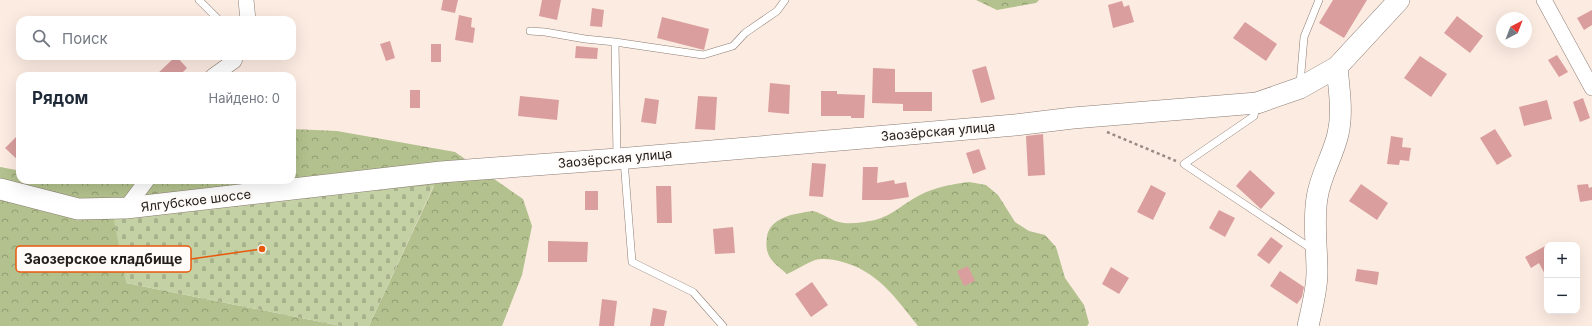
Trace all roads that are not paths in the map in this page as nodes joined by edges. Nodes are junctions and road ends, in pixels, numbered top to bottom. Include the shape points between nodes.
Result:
1 (199, 0) edge
2 (246, 0) edge
3 (785, 0) edge
4 (1319, 0) edge
5 (1399, 0) edge
6 (1544, 0) edge
7 (215, 16) edge
8 (248, 16) edge
9 (530, 31) dead end
10 (616, 42) junction
11 (232, 60) edge
12 (1337, 67) junction
13 (218, 72) edge
14 (1300, 88) junction
15 (1592, 88) edge
16 (1257, 103) junction
17 (620, 158) junction
18 (441, 172) joint
19 (144, 184) edge
20 (0, 189) edge
21 (126, 208) junction
22 (1315, 250) junction
23 (723, 326) edge
24 (1308, 326) edge

1 - 7 lane
2 - 8 street
3 - 10 lane via 777,11 745,33 733,46 703,55
4 - 14 lane via 1304,37
5 - 12 street, Заозёрская улица
6 - 15 street
9 - 10 lane
10 - 17 lane
11 - 13 street
12 - 14 street, Заозёрская улица
12 - 22 street via 1341,114 1338,135 1317,198
14 - 16 street, Заозёрская улица
16 - 17 street, Заозёрская улица
16 - 22 lane via 1254,116 1184,164
17 - 18 street, Заозёрская улица
17 - 23 lane via 632,262 693,292
18 - 21 street, Ялгубское шоссе
19 - 21 street
20 - 21 street, Ялгубское шоссе via 78,208
22 - 24 street via 1317,272

